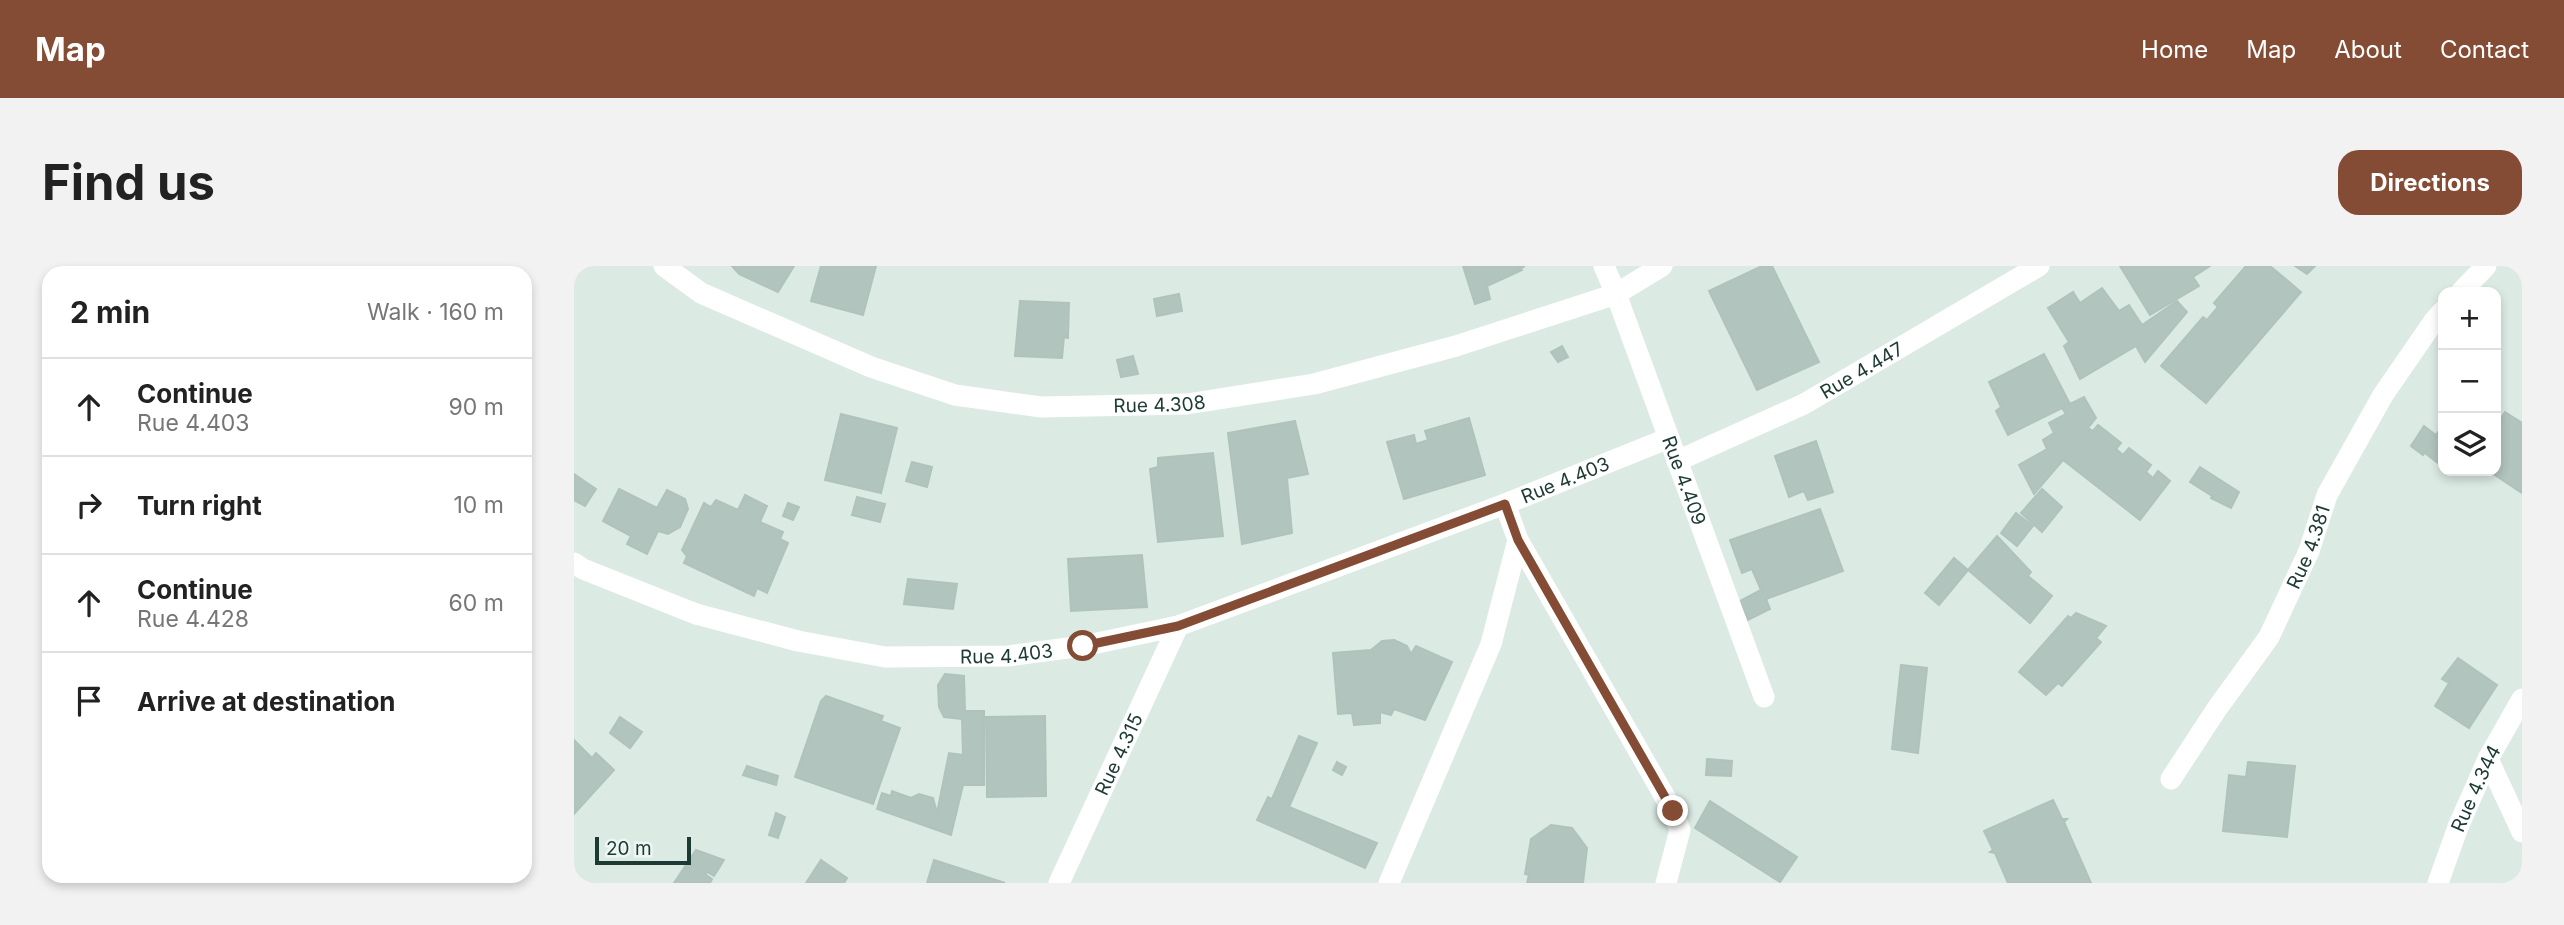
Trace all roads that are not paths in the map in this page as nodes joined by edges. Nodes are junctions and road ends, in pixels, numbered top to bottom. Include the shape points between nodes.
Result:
1 (664, 266) edge
2 (1604, 266) edge
3 (1662, 266) edge
4 (2039, 266) edge
5 (2486, 266) edge
6 (2466, 287) edge
7 (1616, 294) junction
8 (2438, 318) edge
9 (1669, 438) junction
10 (1677, 461) junction
11 (1505, 504) junction
12 (1518, 540) junction
13 (574, 562) edge
14 (1178, 626) junction
15 (1764, 697) dead end
16 (2522, 699) edge
17 (2488, 759) junction
18 (2171, 779) dead end
19 (2522, 832) edge
20 (1059, 883) edge
21 (1389, 883) edge
22 (1666, 883) edge
23 (2438, 883) edge

1 - 7 street, Rue 4.308 via 701,293 871,367 955,395 1041,407 1187,404 1314,384 1456,346
2 - 7 street, Rue 4.409
3 - 7 street, Rue 4.308
4 - 10 street, Rue 4.447 via 1804,404
5 - 6 street
7 - 9 street, Rue 4.409
8 - 18 street, Rue 4.381 via 2383,395 2327,495 2309,551 2269,637
9 - 10 street, Rue 4.409
9 - 11 street, Rue 4.403
10 - 15 street, Rue 4.409
11 - 12 street
11 - 14 street, Rue 4.403
12 - 21 street via 1491,644
12 - 22 street via 1673,811 1680,830
13 - 14 street, Rue 4.403 via 696,614 798,642 885,657 1008,656
14 - 20 street, Rue 4.315
16 - 17 street, Rue 4.344
17 - 19 street
17 - 23 street, Rue 4.344

